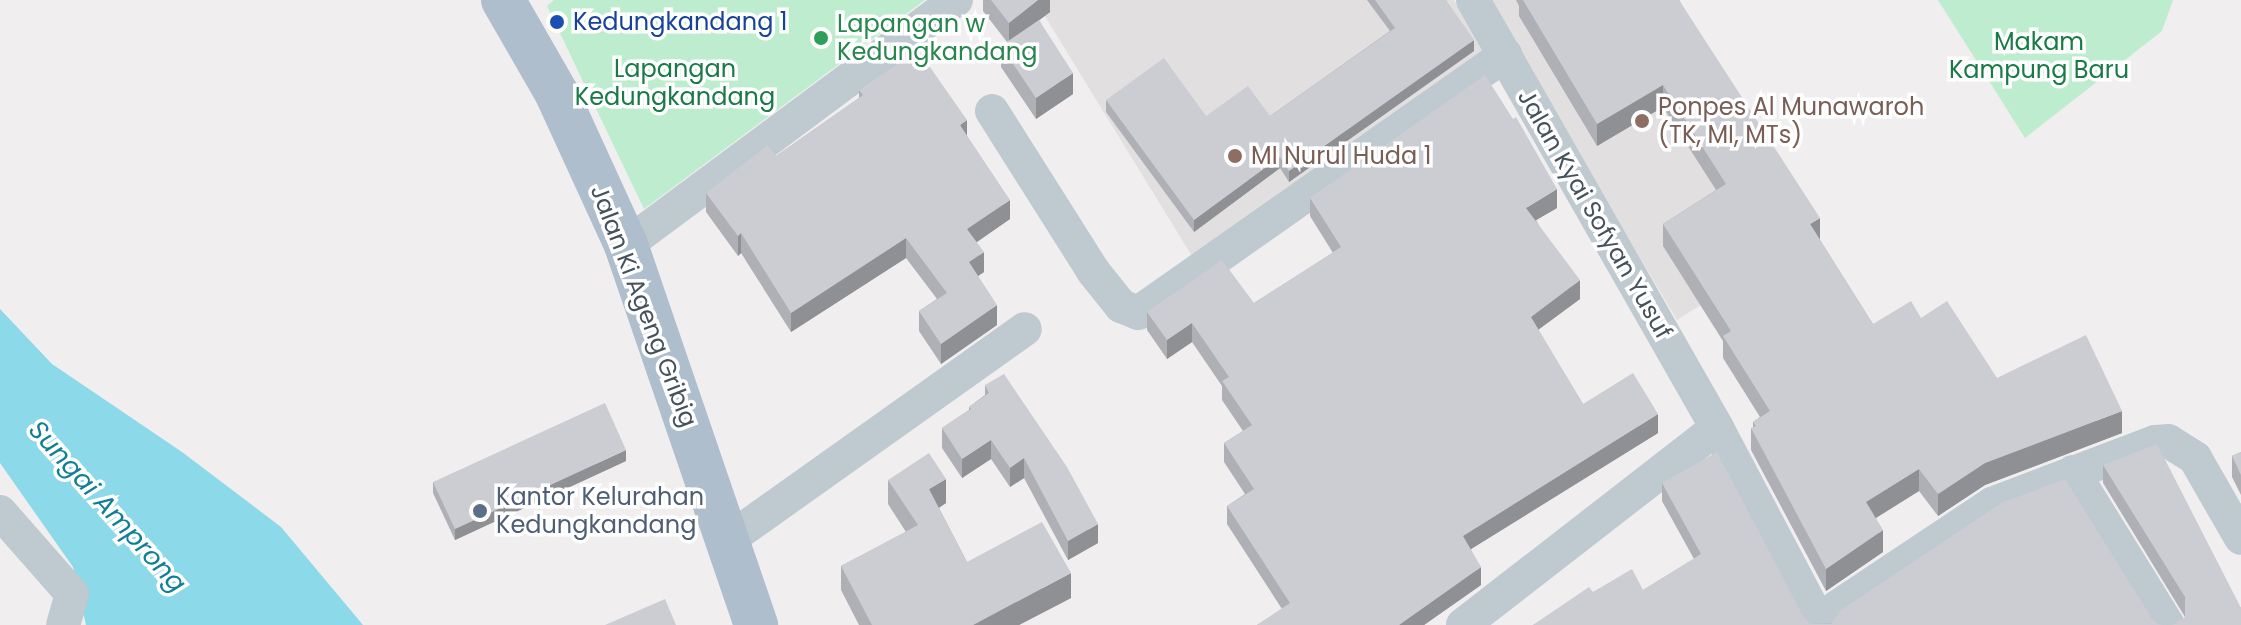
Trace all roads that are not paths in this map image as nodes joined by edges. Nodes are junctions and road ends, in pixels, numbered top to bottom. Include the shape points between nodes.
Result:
1 (956, 0) edge
2 (1473, 0) edge
3 (513, 4) edge
4 (1505, 55) junction
5 (992, 111) dead end
6 (626, 245) junction
7 (1025, 329) dead end
8 (1717, 428) junction
9 (2073, 472) junction
10 (0, 512) edge
11 (2241, 538) edge
12 (728, 540) junction
13 (1820, 622) edge
14 (63, 625) edge
15 (756, 625) edge
16 (1463, 625) edge
17 (2168, 625) edge

1 - 6 street
2 - 4 street, Jalan Kyai Sofyan Yusuf
3 - 6 main road, Jalan Ki Ageng Gribig
4 - 5 street via 1138,313 1121,306 1093,271
4 - 8 street, Jalan Kyai Sofyan Yusuf
6 - 12 main road, Jalan Ki Ageng Gribig
7 - 12 street
8 - 13 street, Jalan Kyai Sofyan Yusuf
8 - 16 street
9 - 11 street via 2168,441 2195,458
9 - 13 street via 1992,504
9 - 17 street
10 - 14 street via 72,594
12 - 15 main road, Jalan Ki Ageng Gribig

